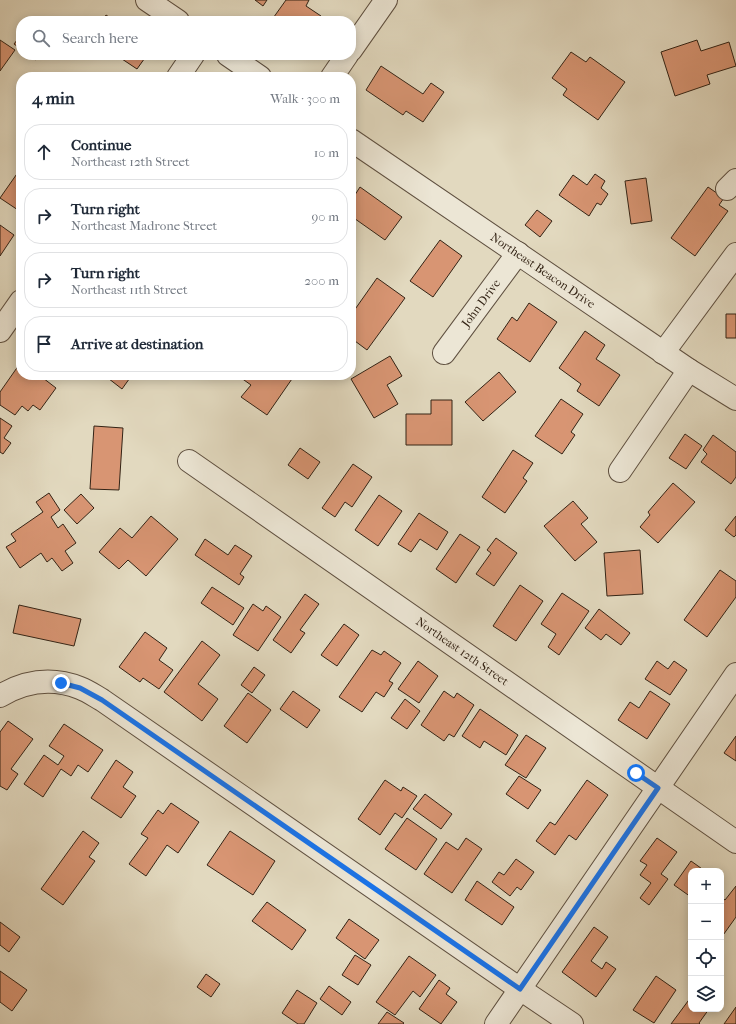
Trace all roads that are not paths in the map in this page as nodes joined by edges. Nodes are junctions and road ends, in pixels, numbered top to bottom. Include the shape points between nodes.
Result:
1 (147, 0) edge
2 (386, 0) edge
3 (171, 16) edge
4 (356, 43) edge
5 (190, 60) edge
6 (235, 60) edge
7 (344, 60) edge
8 (181, 72) edge
9 (253, 72) edge
10 (335, 72) edge
11 (356, 143) edge
12 (518, 253) junction
13 (736, 254) edge
14 (16, 308) edge
15 (0, 331) edge
16 (444, 353) dead end
17 (663, 353) junction
18 (689, 370) junction
19 (736, 399) edge
20 (189, 461) dead end
21 (620, 471) dead end
22 (736, 674) edge
23 (0, 696) edge
24 (658, 788) junction
25 (736, 842) edge
26 (520, 989) junction
27 (496, 1024) edge
28 (572, 1024) edge

1 - 3 street
2 - 4 street
5 - 8 street
6 - 9 street
7 - 10 street
11 - 12 street, Northeast Beacon Drive
12 - 16 street, John Drive
12 - 17 street, Northeast Beacon Drive
13 - 17 street
14 - 15 street
17 - 18 street, Northeast Beacon Drive
18 - 19 street, Northeast Beacon Drive
18 - 21 street
20 - 24 street, Northeast 12th Street
22 - 24 street
23 - 26 street via 20,686 42,681 80,688 102,700
24 - 25 street, Northeast 12th Street
24 - 26 street
26 - 27 street
26 - 28 street

